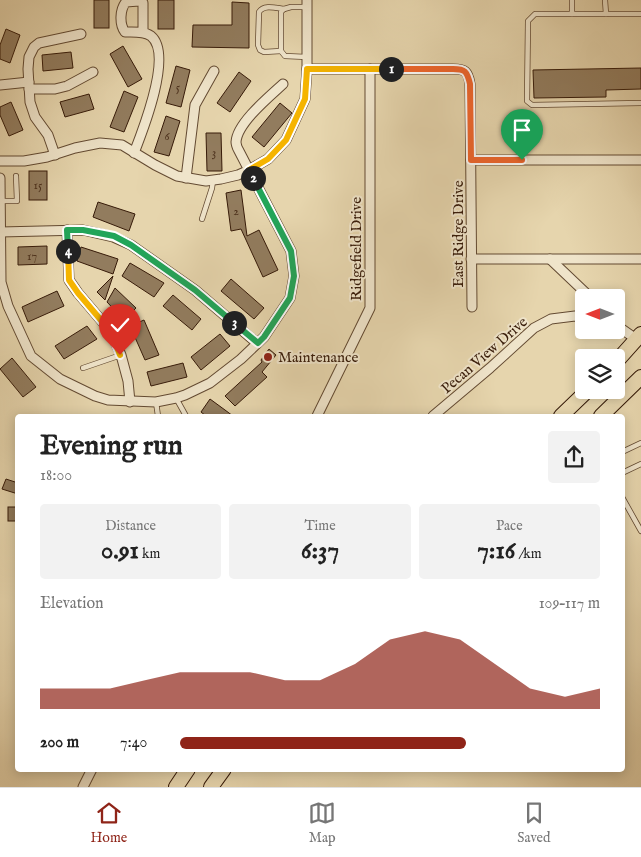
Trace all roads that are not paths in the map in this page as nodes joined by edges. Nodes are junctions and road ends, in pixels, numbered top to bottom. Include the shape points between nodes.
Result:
1 (572, 0) edge
2 (606, 0) edge
3 (307, 4) edge
4 (284, 9) junction
5 (572, 14) junction
6 (606, 14) junction
7 (641, 14) edge
8 (143, 32) dead end
9 (81, 34) dead end
10 (281, 51) junction
11 (307, 57) junction
12 (307, 69) junction
13 (370, 69) junction
14 (214, 71) dead end
15 (93, 72) dead end
16 (0, 84) edge
17 (283, 84) dead end
18 (29, 86) junction
19 (641, 103) edge
20 (134, 153) junction
21 (55, 155) junction
22 (471, 160) junction
23 (641, 160) edge
24 (0, 161) edge
25 (249, 170) junction
26 (16, 176) dead end
27 (0, 178) edge
28 (186, 178) junction
29 (213, 180) junction
30 (0, 201) edge
31 (202, 219) dead end
32 (67, 230) junction
33 (0, 232) edge
34 (471, 259) junction
35 (550, 259) junction
36 (641, 259) edge
37 (582, 289) edge
38 (472, 307) dead end
39 (575, 316) edge
40 (625, 330) edge
41 (639, 337) edge
42 (258, 343) junction
43 (625, 352) edge
44 (120, 355) junction
45 (82, 368) dead end
46 (641, 376) edge
47 (176, 398) junction
48 (579, 399) edge
49 (130, 402) junction
50 (156, 402) junction
51 (158, 414) edge
52 (185, 414) edge
53 (318, 414) edge
54 (435, 414) edge
55 (563, 414) edge
56 (603, 414) edge
57 (641, 444) edge
58 (625, 451) edge
59 (641, 464) edge
60 (625, 472) edge
61 (625, 503) edge
62 (639, 532) edge
63 (90, 772) edge
64 (186, 772) edge
65 (222, 772) edge
66 (83, 787) edge
67 (176, 787) edge
68 (212, 787) edge

1 - 5 lane
2 - 6 lane
3 - 4 lane
3 - 11 street
4 - 10 lane via 281,12
4 - 10 lane via 266,7 259,12 260,50
5 - 6 lane
5 - 19 lane via 534,14 528,20 527,100 532,105
6 - 7 lane
8 - 20 street via 157,42 158,76 151,107
9 - 18 street via 39,43 34,47 28,69
10 - 11 lane via 285,56
11 - 12 street
12 - 13 street
12 - 25 street via 305,99 286,140 268,159
13 - 22 street, East Ridge Drive via 465,71 470,84
13 - 53 street, Ridgefield Drive via 370,308
14 - 28 street via 195,105
15 - 18 street via 55,89
16 - 18 street
17 - 25 street via 249,116 238,133 238,149
18 - 21 street via 35,117 48,135
20 - 21 street via 122,145 100,143
20 - 28 street via 155,166
21 - 24 street via 24,161
22 - 23 street
22 - 34 street, East Ridge Drive
25 - 29 street
25 - 42 street via 291,251 294,276 290,298
26 - 30 lane via 17,201
27 - 30 street
28 - 29 street
29 - 31 lane
30 - 33 street
32 - 33 street
32 - 42 street via 114,236 131,245 195,290
32 - 44 street via 69,280 111,332
33 - 49 street via 0,282 32,356 60,378 95,396
34 - 35 street
34 - 38 street, East Ridge Drive
35 - 36 street
35 - 37 street
39 - 54 street, Pecan View Drive via 551,319 534,328
40 - 41 street
41 - 43 highway
42 - 47 street via 210,383
44 - 45 lane
44 - 49 street
46 - 56 highway
47 - 50 street
47 - 52 lane
48 - 55 highway
49 - 50 street
50 - 51 lane
57 - 58 lane
59 - 60 lane
61 - 62 lane
63 - 66 street
64 - 67 highway
65 - 68 highway

